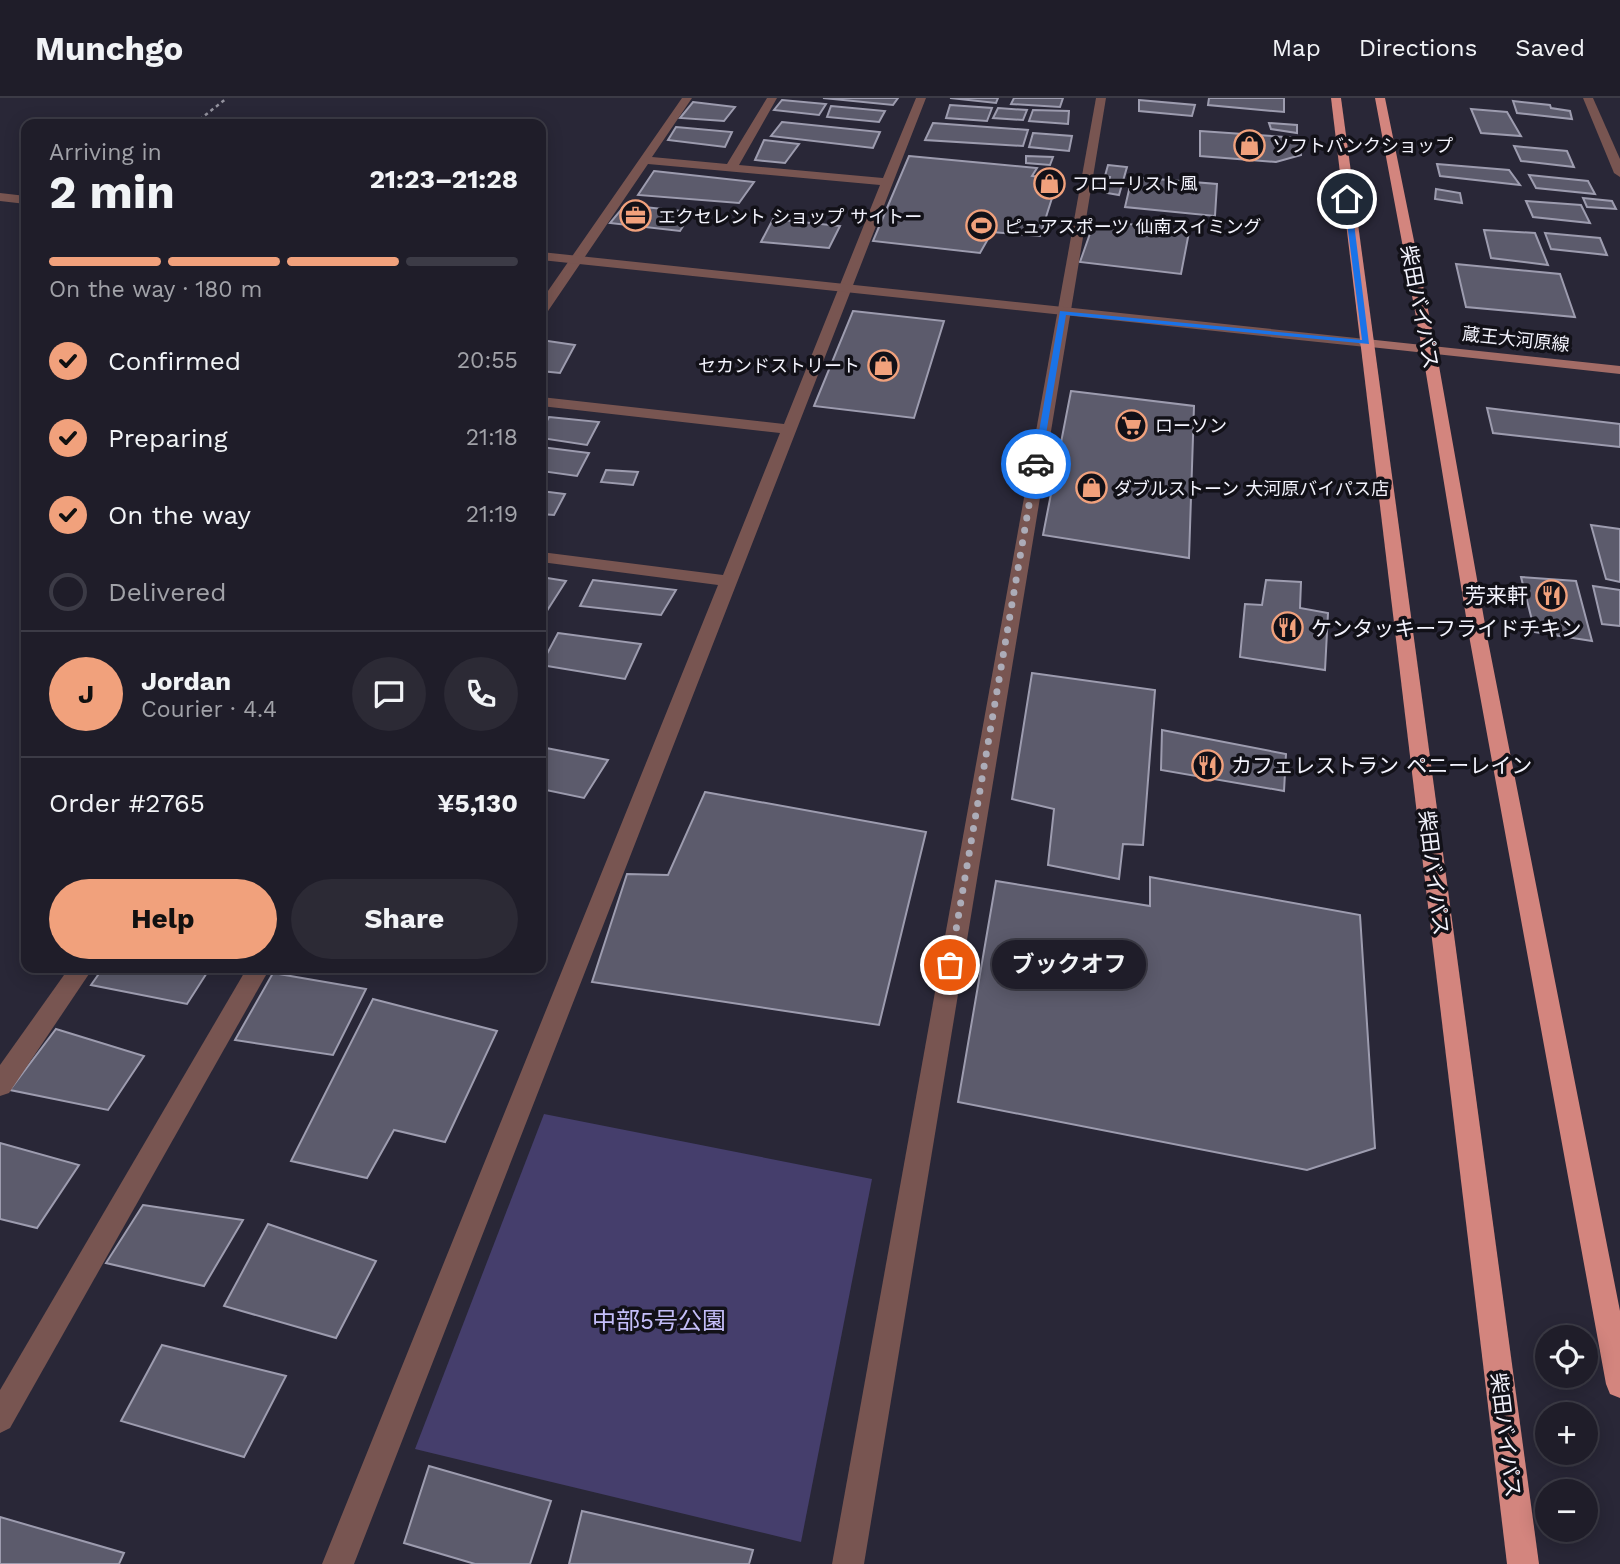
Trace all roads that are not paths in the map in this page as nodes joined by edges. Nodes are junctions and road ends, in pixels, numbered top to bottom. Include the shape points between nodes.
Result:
1 (687, 98) edge
2 (772, 98) edge
3 (921, 98) edge
4 (1101, 98) edge
5 (1336, 98) edge
6 (1380, 98) edge
7 (1588, 98) edge
8 (644, 160) junction
9 (732, 168) junction
10 (1620, 173) edge
11 (888, 182) junction
12 (0, 197) edge
13 (21, 199) edge
14 (546, 257) edge
15 (576, 260) junction
16 (846, 288) junction
17 (546, 304) edge
18 (1062, 312) junction
19 (1366, 343) junction
20 (1429, 349) junction
21 (1620, 370) edge
22 (546, 402) edge
23 (789, 429) junction
24 (546, 558) edge
25 (729, 581) junction
26 (78, 973) edge
27 (256, 973) edge
28 (0, 1085) edge
29 (1620, 1384) edge
30 (0, 1418) edge
31 (338, 1564) edge
32 (848, 1564) edge
33 (1523, 1564) edge

1 - 8 street
2 - 9 street
3 - 11 street
4 - 18 street
5 - 19 highway, 柴田バイパス
6 - 20 highway, 柴田バイパス
7 - 10 street
8 - 9 street
8 - 15 street
9 - 11 street
11 - 16 street
12 - 13 street
14 - 15 street
15 - 16 street
15 - 17 street
16 - 18 street
16 - 23 street
18 - 19 street
18 - 32 street
19 - 20 main road, 蔵王大河原線
19 - 33 highway, 柴田バイパス
20 - 21 main road, 蔵王大河原線
20 - 29 highway, 柴田バイパス via 1479,641
22 - 23 street
23 - 25 street
24 - 25 street
25 - 31 street
26 - 28 street
27 - 30 street

